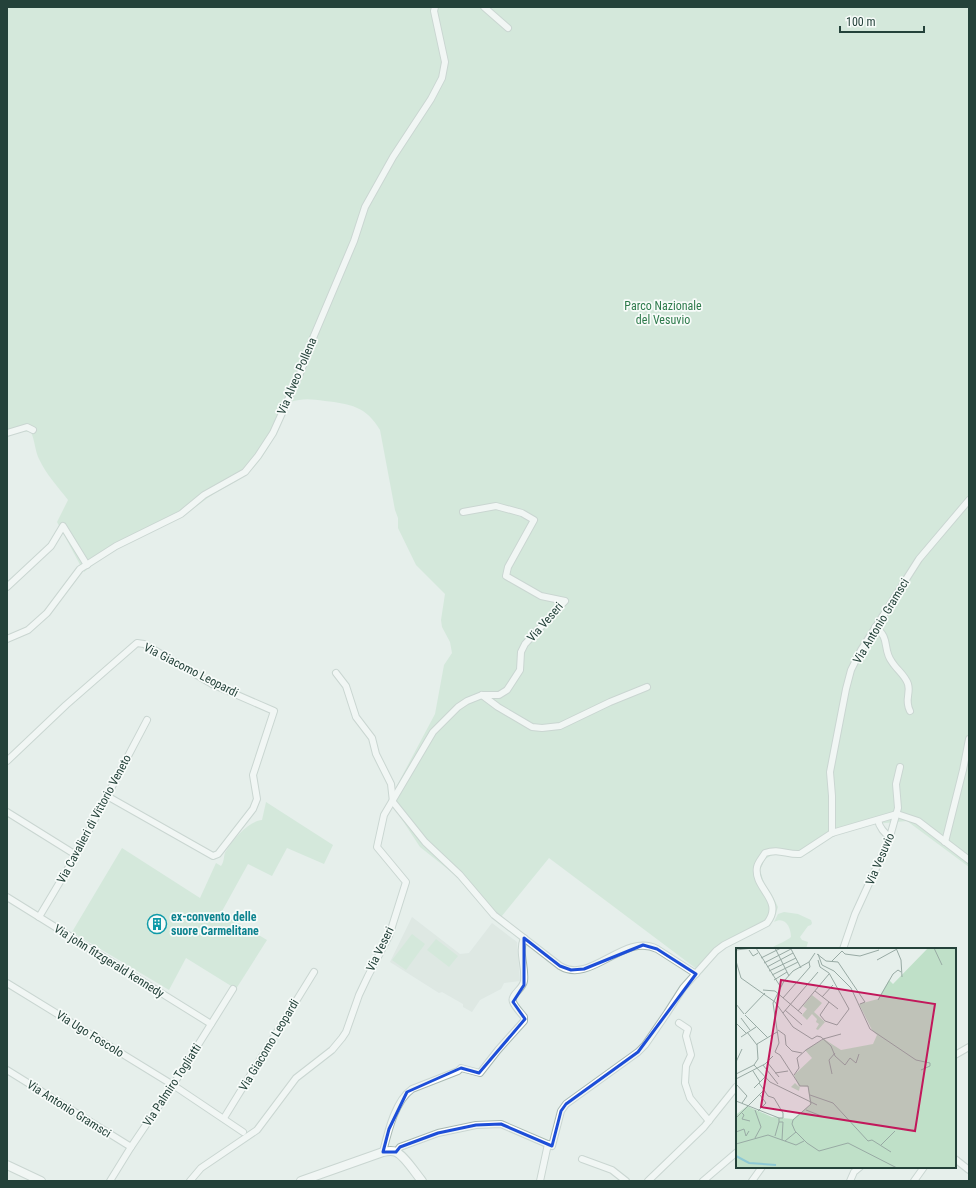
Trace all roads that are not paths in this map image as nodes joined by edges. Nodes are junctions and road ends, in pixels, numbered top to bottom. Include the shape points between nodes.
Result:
1 (435, 7) edge
2 (484, 7) edge
3 (508, 28) dead end
4 (33, 430) dead end
5 (7, 433) edge
6 (969, 500) edge
7 (463, 512) dead end
8 (87, 565) junction
9 (7, 587) edge
10 (875, 627) junction
11 (7, 639) edge
12 (336, 673) dead end
13 (647, 687) dead end
14 (482, 695) junction
15 (910, 712) dead end
16 (147, 720) dead end
17 (969, 739) edge
18 (7, 761) edge
19 (900, 767) dead end
20 (107, 796) junction
21 (393, 802) junction
22 (7, 812) edge
23 (897, 814) junction
24 (878, 820) junction
25 (832, 833) junction
26 (890, 837) junction
27 (945, 842) junction
28 (76, 855) junction
29 (969, 860) edge
30 (7, 897) edge
31 (39, 917) junction
32 (524, 938) junction
33 (843, 948) edge
34 (314, 972) dead end
35 (696, 974) junction
36 (7, 983) edge
37 (233, 989) dead end
38 (679, 1023) dead end
39 (211, 1024) junction
40 (969, 1047) edge
41 (956, 1054) edge
42 (7, 1070) edge
43 (173, 1085) junction
44 (736, 1087) dead end
45 (224, 1118) junction
46 (709, 1121) junction
47 (243, 1132) dead end
48 (550, 1145) junction
49 (130, 1148) junction
50 (382, 1152) junction
51 (396, 1152) junction
52 (736, 1153) edge
53 (582, 1159) dead end
54 (956, 1160) edge
55 (7, 1165) edge
56 (761, 1168) edge
57 (859, 1168) edge
58 (923, 1168) edge
59 (969, 1170) edge
60 (41, 1181) edge
61 (110, 1181) edge
62 (190, 1181) edge
63 (301, 1181) edge
64 (422, 1181) edge
65 (540, 1181) edge
66 (626, 1181) edge
67 (648, 1181) edge
68 (703, 1181) edge
69 (752, 1181) edge
70 (850, 1181) edge
71 (914, 1181) edge

1 - 8 street, Via Alveo Pollena via 445,62 442,78 365,207 354,241 273,433 245,472 204,495 181,514 116,546
2 - 3 street
4 - 5 street via 27,427
6 - 10 street, Via Antonio Gramsci via 919,559
7 - 14 street, Via Veseri via 496,506 522,513 534,520 506,576 540,596 565,601 525,644 521,652 520,670 507,690 499,694
8 - 9 street via 63,526 51,546
8 - 11 street, Via Alveo Pollena via 80,569 47,614 28,630
10 - 15 street via 884,635 889,658 909,686 907,704
10 - 25 street, Via Antonio Gramsci via 860,650 846,689 830,772
12 - 21 street via 346,686 356,717 372,738 376,754 391,784
13 - 14 street via 560,726 542,728 532,727
14 - 21 street, Via Veseri via 458,707 433,732
16 - 20 street, Via Cavalieri di Vittorio Veneto
17 - 27 street
18 - 20 street, Via Giacomo Leopardi via 137,643 156,650 212,684 274,711 253,775 257,799 253,809 218,854 213,856
19 - 23 street, Via Vesuvio via 896,784 899,801
20 - 28 street, Via Cavalieri di Vittorio Veneto
21 - 32 street via 425,842 460,876 494,915
21 - 62 street, Via Veseri via 384,815 377,847 406,882 389,936 359,995 346,1032 332,1050 296,1078 256,1130 201,1168
22 - 28 street
23 - 24 street
23 - 26 street, Via Vesuvio
23 - 27 street via 918,822
24 - 25 street
24 - 26 street via 886,835
25 - 35 street via 800,854 775,850 765,853 759,862 757,872 772,903 772,916 767,923 716,951
26 - 33 street, Via Vesuvio via 855,914
27 - 29 street
28 - 31 street, Via Cavalieri di Vittorio Veneto
30 - 31 street, Via john fitzgerald kennedy
31 - 39 street, Via john fitzgerald kennedy
32 - 35 street via 567,969 584,969 643,945 657,949
32 - 50 street via 524,985 513,997 513,1002 524,1017 524,1021 480,1073 461,1068 407,1092 389,1128
34 - 45 street, Via Giacomo Leopardi
35 - 48 street via 683,988 638,1052 566,1104 561,1111
36 - 43 street, Via Ugo Foscolo
37 - 39 street, Via Palmiro Togliatti
38 - 46 street via 688,1029 686,1036 691,1052 685,1073 687,1091
39 - 43 street, Via Palmiro Togliatti
40 - 41 street
42 - 49 street, Via Antonio Gramsci
43 - 45 street
43 - 49 street, Via Palmiro Togliatti
44 - 46 street
45 - 47 street
46 - 67 street
48 - 51 street via 501,1124 476,1125 438,1133 400,1147
48 - 65 street
49 - 61 street, Via Palmiro Togliatti
50 - 51 street
50 - 63 street
51 - 64 street
52 - 68 street
53 - 66 street via 612,1170
54 - 59 street
55 - 60 street
56 - 69 street
57 - 70 street
58 - 71 street

